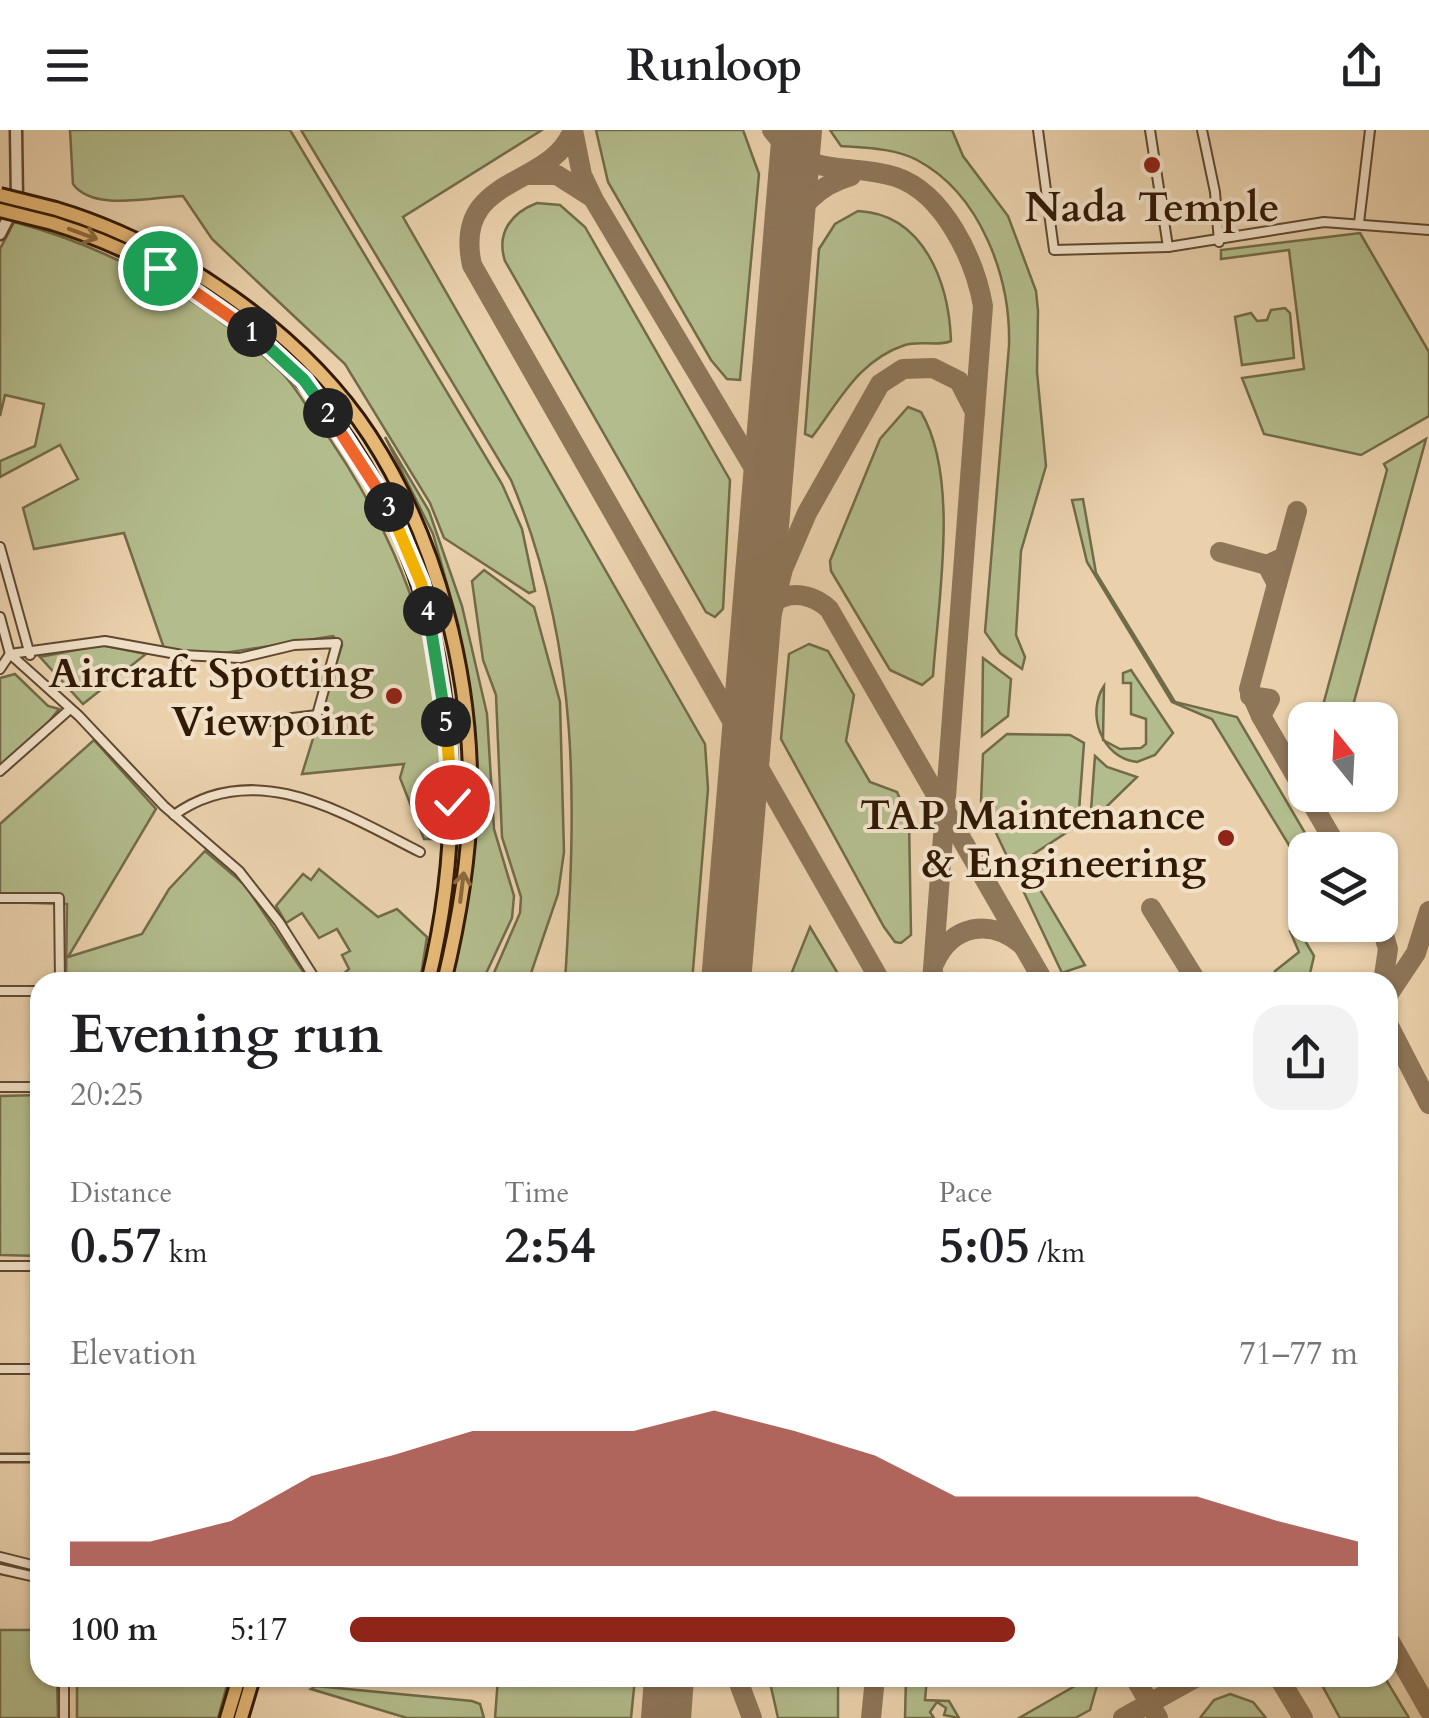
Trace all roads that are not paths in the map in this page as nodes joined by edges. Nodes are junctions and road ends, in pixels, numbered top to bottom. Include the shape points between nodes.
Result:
1 (16, 130) edge
2 (1038, 130) edge
3 (1150, 130) edge
4 (1202, 130) edge
5 (1370, 130) edge
6 (0, 193) edge
7 (17, 202) junction
8 (0, 210) edge
9 (54, 216) junction
10 (1358, 223) junction
11 (1429, 230) edge
12 (1, 232) edge
13 (1219, 242) junction
14 (1168, 247) junction
15 (0, 547) edge
16 (0, 617) edge
17 (10, 654) junction
18 (30, 654) junction
19 (1, 665) edge
20 (70, 708) junction
21 (268, 721) dead end
22 (0, 770) edge
23 (174, 815) junction
24 (420, 852) dead end
25 (0, 898) edge
26 (60, 972) edge
27 (310, 972) edge
28 (430, 972) edge
29 (446, 972) edge
30 (0, 991) edge
31 (30, 991) edge
32 (0, 1087) edge
33 (30, 1087) edge
34 (0, 1266) edge
35 (30, 1266) edge
36 (0, 1369) edge
37 (30, 1369) edge
38 (0, 1458) edge
39 (30, 1458) edge
40 (0, 1557) edge
41 (30, 1564) edge
42 (0, 1569) edge
43 (30, 1576) edge
44 (64, 1687) edge
45 (237, 1687) edge
46 (251, 1687) edge
47 (64, 1718) edge
48 (228, 1718) edge
49 (242, 1718) edge

1 - 7 street
2 - 14 street via 1054,250
3 - 14 street
4 - 13 street
5 - 10 street
6 - 7 street
6 - 9 main road, bridge
7 - 12 street
8 - 9 main road, bridge
9 -> 28 main road via 172,275 239,320 304,380 390,509 421,583 441,678 452,802
29 -> 9 main road via 470,798 460,680 436,577 370,436 256,316 172,258 114,230
10 - 11 street
10 - 13 street via 1284,227
13 - 14 street
15 - 18 street
16 - 17 street
17 - 18 street
17 - 19 street
17 - 20 street
18 - 21 street via 105,640 240,658 336,643 316,715
20 - 22 street
20 - 23 street
23 - 24 street via 215,792 259,790 337,810
23 - 27 street via 254,888
25 - 26 street via 60,898
30 - 31 street
32 - 33 street
34 - 35 street
36 - 37 street
38 - 39 street
40 - 41 street
42 - 43 street
44 - 47 street
45 - 48 main road
46 - 49 main road

